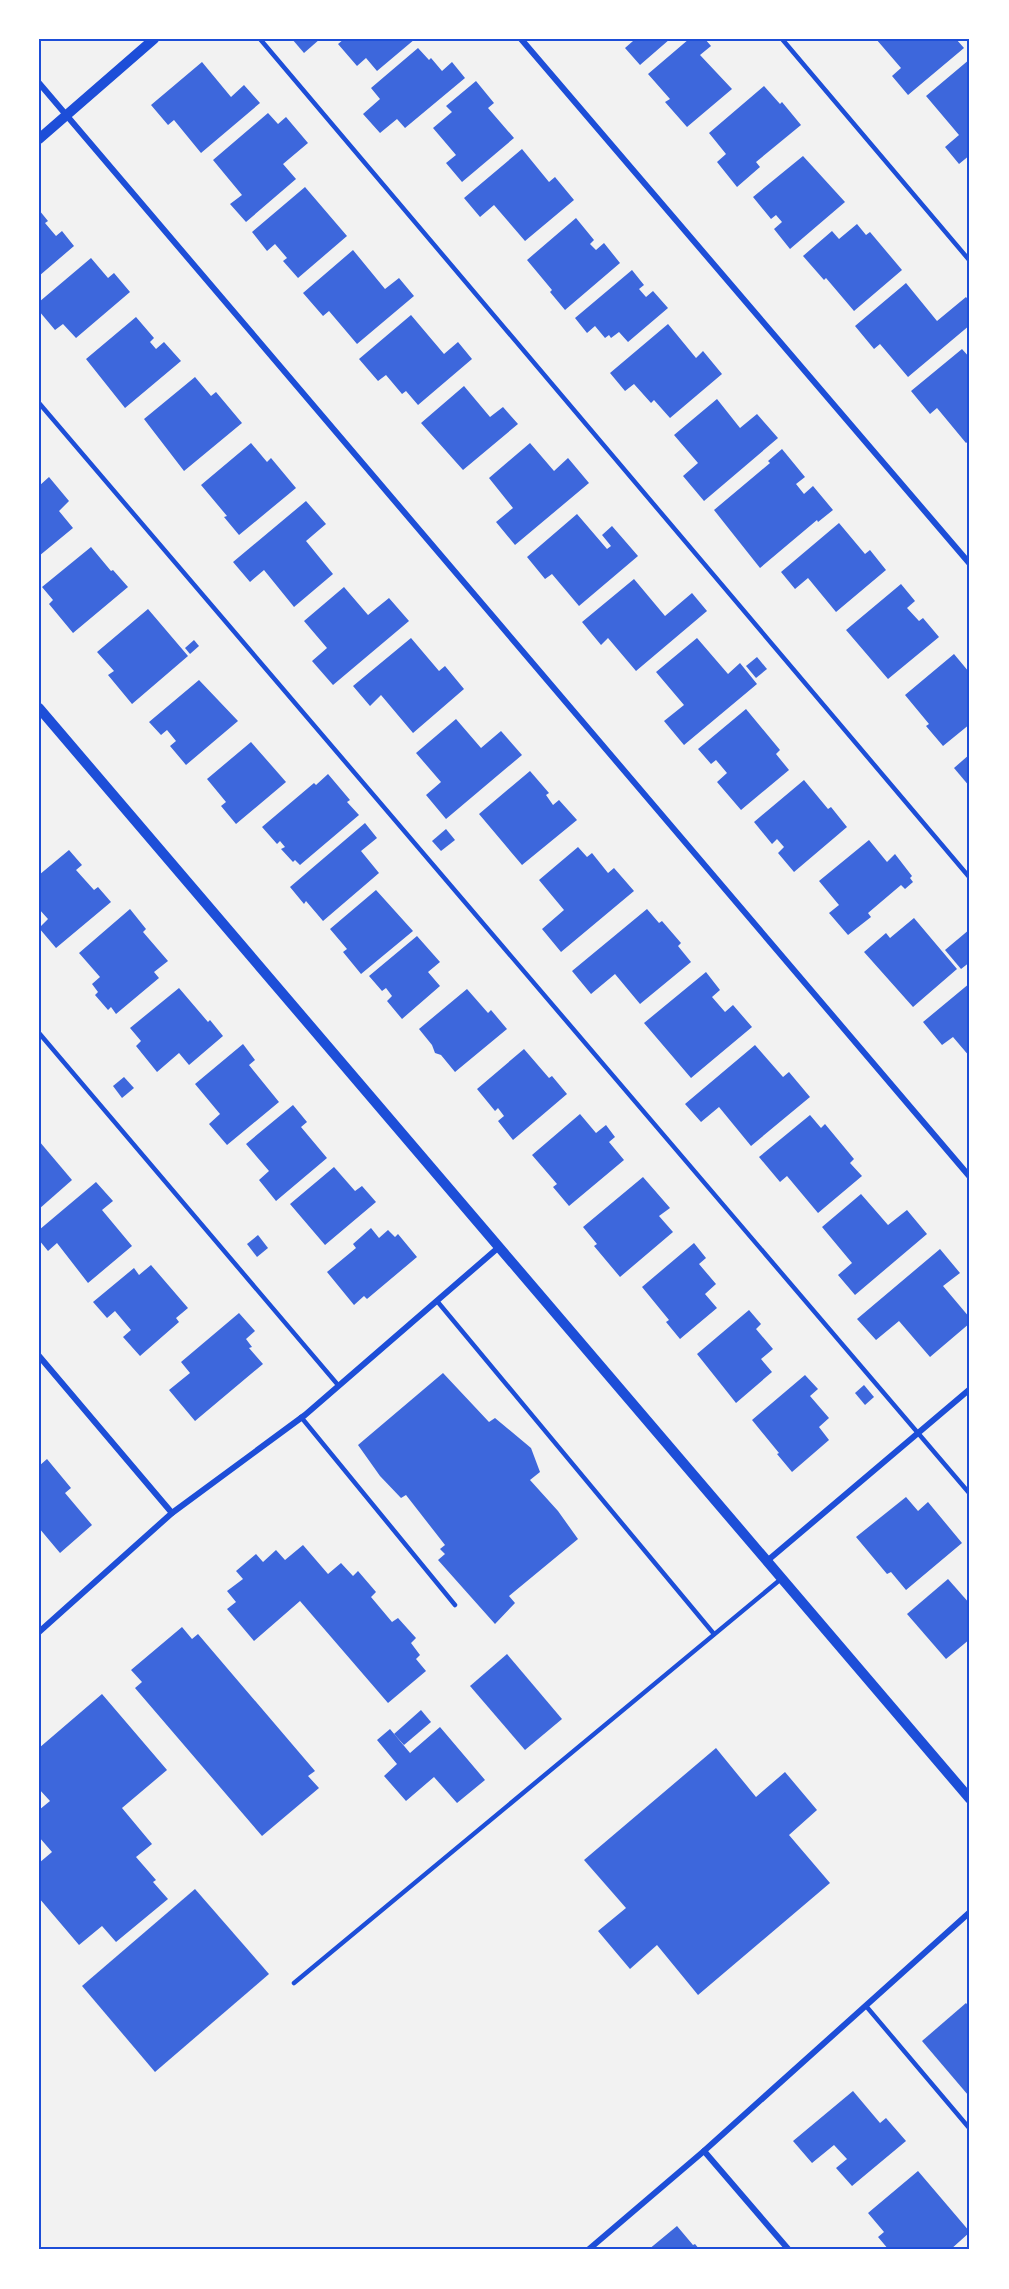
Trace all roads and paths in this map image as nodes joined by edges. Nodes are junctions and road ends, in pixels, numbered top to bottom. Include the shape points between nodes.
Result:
1 (154, 39) edge
2 (260, 39) edge
3 (521, 39) edge
4 (782, 39) edge
5 (39, 83) edge
6 (66, 116) junction
7 (39, 139) edge
8 (970, 261) edge
9 (39, 403) edge
10 (970, 564) edge
11 (39, 708) edge
12 (970, 878) edge
13 (39, 1033) edge
14 (970, 1177) edge
15 (499, 1247) junction
16 (437, 1301) junction
17 (39, 1356) edge
18 (338, 1385) junction
19 (970, 1389) edge
20 (301, 1417) junction
21 (918, 1433) junction
22 (970, 1494) edge
23 (172, 1513) junction
24 (766, 1562) junction
25 (781, 1579) junction
26 (454, 1605) dead end
27 (39, 1632) edge
28 (714, 1634) junction
29 (970, 1799) edge
30 (970, 1912) edge
31 (294, 1983) dead end
32 (866, 2006) junction
33 (970, 2129) edge
34 (704, 2151) junction
35 (588, 2250) edge
36 (789, 2250) edge

1 - 6 street
2 - 12 lane
3 - 10 street
4 - 8 lane
5 - 6 street
6 - 7 street
6 - 14 street
9 - 21 lane
11 - 15 street
13 - 18 lane
15 - 16 street
15 - 24 street
16 - 18 street
16 - 28 lane
17 - 23 street
18 - 20 street
19 - 21 street
20 - 23 street
20 - 26 lane
21 - 22 lane
21 - 24 street
23 - 27 street
24 - 25 street
25 - 28 lane
25 - 29 street
28 - 31 lane
30 - 32 street
32 - 33 lane
32 - 34 street
34 - 35 street
34 - 36 street

